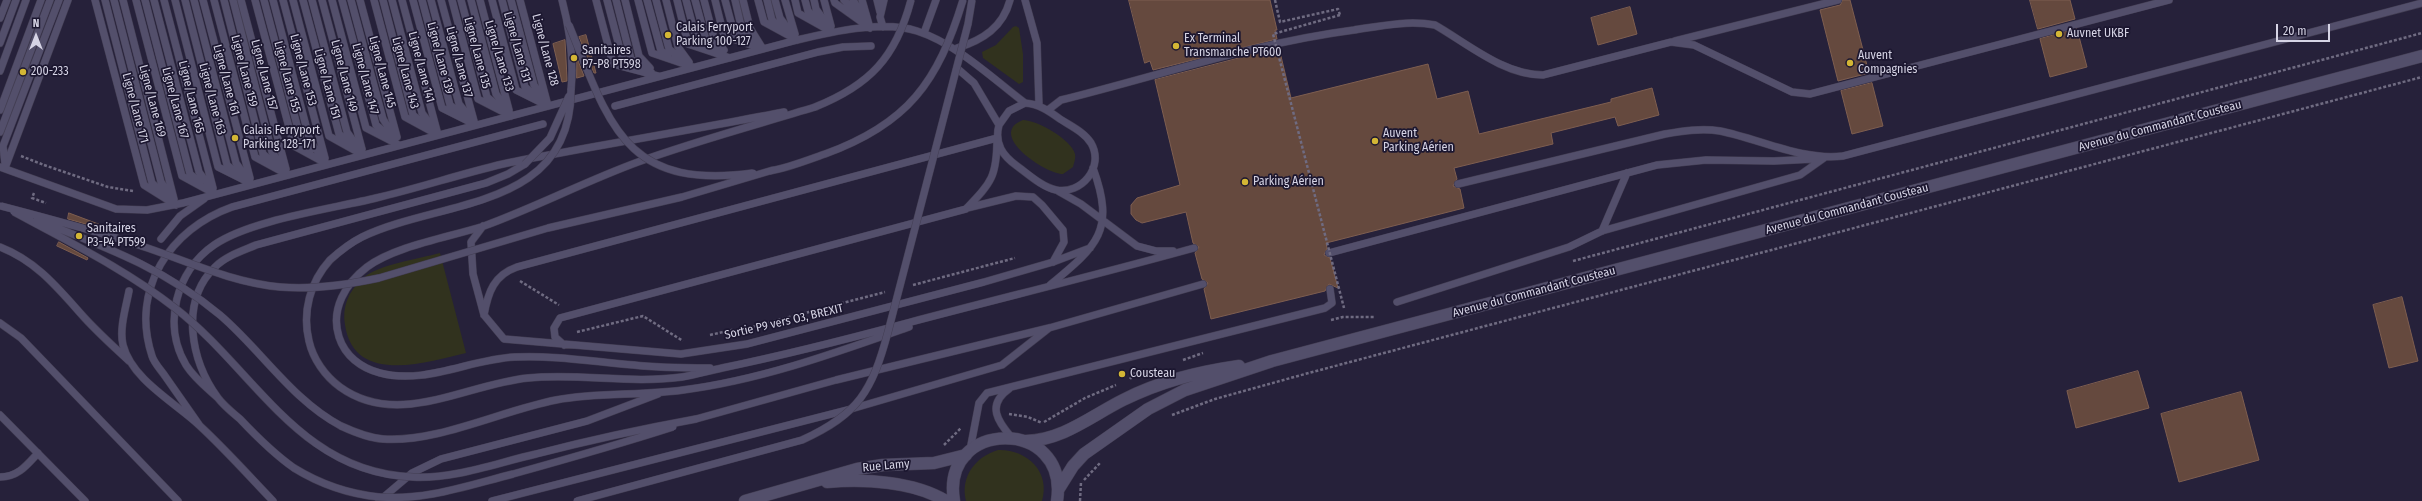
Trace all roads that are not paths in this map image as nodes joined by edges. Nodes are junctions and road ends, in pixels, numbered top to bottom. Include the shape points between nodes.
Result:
1 (7, 0) edge
2 (16, 0) edge
3 (26, 0) edge
4 (41, 0) edge
5 (50, 0) edge
6 (59, 0) edge
7 (68, 0) edge
8 (95, 0) edge
9 (105, 0) edge
10 (114, 0) edge
11 (123, 0) edge
12 (136, 0) edge
13 (145, 0) edge
14 (154, 0) edge
15 (164, 0) edge
16 (175, 0) edge
17 (185, 0) edge
18 (194, 0) edge
19 (203, 0) edge
20 (214, 0) edge
21 (224, 0) edge
22 (233, 0) edge
23 (241, 0) edge
24 (255, 0) edge
25 (264, 0) edge
26 (273, 0) edge
27 (283, 0) edge
28 (293, 0) edge
29 (303, 0) edge
30 (312, 0) edge
31 (322, 0) edge
32 (332, 0) edge
33 (342, 0) edge
34 (351, 0) edge
35 (360, 0) edge
36 (374, 0) edge
37 (383, 0) edge
38 (392, 0) edge
39 (402, 0) edge
40 (413, 0) edge
41 (422, 0) edge
42 (431, 0) edge
43 (441, 0) edge
44 (452, 0) edge
45 (461, 0) edge
46 (471, 0) edge
47 (480, 0) edge
48 (492, 0) edge
49 (502, 0) edge
50 (511, 0) edge
51 (520, 0) edge
52 (562, 0) edge
53 (596, 0) edge
54 (606, 0) edge
55 (616, 0) edge
56 (625, 0) edge
57 (638, 0) edge
58 (647, 0) edge
59 (656, 0) edge
60 (666, 0) edge
61 (677, 0) edge
62 (686, 0) edge
63 (695, 0) edge
64 (704, 0) edge
65 (715, 0) edge
66 (726, 0) edge
67 (735, 0) edge
68 (743, 0) edge
69 (758, 0) edge
70 (766, 0) edge
71 (775, 0) edge
72 (785, 0) edge
73 (795, 0) edge
74 (805, 0) edge
75 (814, 0) edge
76 (824, 0) edge
77 (834, 0) edge
78 (844, 0) edge
79 (853, 0) edge
80 (862, 0) edge
81 (880, 0) edge
82 (912, 0) edge
83 (936, 0) edge
84 (963, 0) edge
85 (972, 0) edge
86 (1010, 0) edge
87 (1025, 0) edge
88 (1838, 0) edge
89 (2169, 0) edge
90 (2422, 3) edge
91 (0, 18) edge
92 (569, 25) junction
93 (870, 28) junction
94 (883, 28) junction
95 (832, 32) junction
96 (924, 34) junction
97 (797, 40) junction
98 (1671, 42) junction
99 (0, 43) edge
100 (871, 46) dead end
101 (763, 49) junction
102 (953, 49) junction
103 (2422, 56) edge
104 (730, 58) junction
105 (693, 68) junction
106 (959, 70) dead end
107 (0, 71) edge
108 (658, 76) junction
109 (571, 90) junction
110 (1025, 103) junction
111 (1039, 105) junction
112 (548, 106) junction
113 (615, 106) dead end
114 (815, 106) junction
115 (0, 110) edge
116 (1048, 110) junction
117 (511, 116) junction
118 (543, 124) dead end
119 (476, 125) junction
120 (999, 126) junction
121 (0, 132) edge
122 (438, 135) junction
123 (997, 138) junction
124 (399, 145) junction
125 (0, 155) edge
126 (363, 155) junction
127 (1824, 158) junction
128 (0, 160) edge
129 (327, 164) junction
130 (2, 168) edge
131 (1093, 168) junction
132 (773, 170) junction
133 (1627, 173) junction
134 (288, 175) junction
135 (252, 184) junction
136 (1458, 184) dead end
137 (1056, 190) junction
138 (215, 194) junction
139 (208, 196) junction
140 (176, 205) junction
141 (1, 206) edge
142 (966, 209) junction
143 (1103, 221) junction
144 (484, 226) junction
145 (1602, 231) junction
146 (161, 239) dead end
147 (0, 247) edge
148 (1090, 248) junction
149 (1194, 248) dead end
150 (1186, 250) junction
151 (1330, 253) dead end
152 (1053, 262) junction
153 (1203, 284) dead end
154 (1048, 286) junction
155 (1330, 289) dead end
156 (130, 291) dead end
157 (1397, 302) dead end
158 (971, 306) junction
159 (484, 315) junction
160 (0, 323) edge
161 (1049, 328) junction
162 (564, 345) junction
163 (1272, 361) junction
164 (132, 364) junction
165 (724, 368) junction
166 (1011, 388) junction
167 (662, 392) junction
168 (218, 398) junction
169 (0, 415) edge
170 (696, 419) junction
171 (200, 426) junction
172 (1012, 438) junction
173 (1026, 442) junction
174 (38, 453) junction
175 (968, 453) junction
176 (0, 476) edge
177 (808, 484) junction
178 (1058, 498) edge
179 (85, 501) edge
180 (178, 501) edge
181 (272, 501) edge
182 (379, 501) edge
183 (492, 501) edge
184 (576, 501) edge
185 (745, 501) edge
186 (946, 501) edge
187 (954, 501) edge

1 - 91 lane
2 - 99 lane
3 - 107 lane
4 - 115 lane
5 - 121 lane
6 - 130 lane via 3,146
7 - 130 lane
8 - 140 lane, Ligne/Lane 171 via 144,185
9 - 140 lane via 152,183
10 - 140 lane, Ligne/Lane 169 via 161,182
11 - 140 lane
12 - 138 lane, Ligne/Lane 167 via 182,176
13 - 138 lane via 190,174
14 - 138 lane, Ligne/Lane 165 via 199,172
15 - 138 lane
16 - 135 lane, Ligne/Lane 163 via 218,167
17 - 135 lane via 227,166
18 - 135 lane, Ligne/Lane 161 via 236,163
19 - 135 lane
20 - 134 lane, Ligne/Lane 159 via 255,157
21 - 134 lane via 264,154
22 - 134 lane, Ligne/Lane 157 via 272,152
23 - 134 lane
24 - 129 lane, Ligne/Lane 155 via 294,146
25 - 129 lane via 302,144
26 - 129 lane, Ligne/Lane 153 via 310,141
27 - 129 lane
28 - 126 lane, Ligne/Lane 151 via 329,136
29 - 126 lane via 339,134
30 - 126 lane, Ligne/Lane 149 via 347,132
31 - 126 lane
32 - 124 lane, Ligne/Lane 147 via 366,128
33 - 124 lane via 376,126
34 - 124 lane, Ligne/Lane 145 via 383,120
35 - 124 lane
36 - 122 lane, Ligne/Lane 143 via 405,117
37 - 122 lane via 413,115
38 - 122 lane, Ligne/Lane 141 via 422,113
39 - 122 lane
40 - 119 lane, Ligne/Lane 139 via 442,108
41 - 119 lane via 450,105
42 - 119 lane, Ligne/Lane 137 via 459,104
43 - 119 lane
44 - 117 lane, Ligne/Lane 135 via 478,99
45 - 117 lane via 487,97
46 - 117 lane, Ligne/Lane 133 via 496,94
47 - 117 lane
48 - 112 lane, Ligne/Lane 131 via 516,90
49 - 112 lane via 524,87
50 - 112 lane via 534,85
51 - 112 lane, Ligne/Lane 128
52 - 92 lane
53 - 108 lane via 613,64
54 - 108 lane via 623,61
55 - 108 lane via 631,59
56 - 108 lane via 639,56
57 - 105 lane via 652,53
58 - 105 lane via 661,51
59 - 105 lane via 669,49
60 - 105 lane via 678,47
61 - 104 lane via 688,44
62 - 104 lane via 697,42
63 - 104 lane via 706,40
64 - 104 lane via 714,38
65 - 101 lane via 724,36
66 - 101 lane via 734,33
67 - 101 lane via 742,30
68 - 101 lane via 750,28
69 - 97 lane via 764,22
70 - 97 lane via 772,20
71 - 97 lane via 780,18
72 - 97 lane
73 - 95 lane via 798,13
74 - 95 lane via 808,11
75 - 95 lane via 816,8
76 - 95 lane
77 - 93 lane
78 - 93 lane
79 - 93 lane
80 - 93 lane
81 - 94 lane
82 - 114 lane, bridge via 898,40 885,60 853,88
83 - 96 lane
84 - 132 lane, bridge via 952,36 939,63 922,89 901,112 862,140
85 - 184 lane, bridge via 968,24 888,332 872,381 858,403 831,425 802,440
86 - 102 lane via 1002,21 989,34 973,43
87 - 111 lane via 1038,50
88 - 98 lane
89 - 98 lane via 1810,94 1792,92 1694,45
90 - 127 lane via 1843,156
92 - 109 lane, bridge via 572,57
92 - 132 lane, bridge via 607,115 622,138 642,155 667,168 696,175 729,176
93 - 94 lane
93 - 95 lane
94 - 96 lane via 898,28
95 - 97 lane
96 - 102 lane
97 - 101 lane
98 - 116 lane via 1543,75 1527,75 1505,66 1435,25 1387,25 1286,41 1061,100
100 - 113 lane via 843,47 818,52
101 - 104 lane
102 - 110 lane
103 - 163 street, Avenue du Commandant Cousteau
104 - 105 lane
105 - 108 lane
106 - 120 lane via 974,83
108 - 112 lane
109 - 165 lane, bridge via 571,114 563,137 543,165 527,179 477,203 371,234 346,247 330,260 315,282 307,306 307,330 311,347 321,368 349,393 374,402 392,404 428,402 523,378 558,376 662,379
109 - 168 lane, bridge via 550,138 534,156 508,174 486,183 256,245 216,266 199,289 192,317 193,336 200,363
110 - 111 lane
110 - 120 lane via 1009,111
111 - 116 lane
112 - 117 lane
114 - 144 lane via 638,162
114 - 168 lane via 504,164 378,198 273,222 222,240 203,254 189,270 179,292 174,318 177,344 186,365
116 - 131 lane via 1083,134 1091,143 1094,151
117 - 119 lane
118 - 171 lane via 232,207 188,230 161,262 152,282 145,324 152,357
119 - 122 lane
120 - 123 lane
122 - 124 lane
123 - 137 lane via 998,145 1007,159
123 - 142 lane via 997,165 989,185
123 - 159 lane via 517,267 507,271 490,289
124 - 126 lane
125 - 130 lane
126 - 129 lane
127 - 133 lane via 1681,161
127 - 136 lane via 1720,132 1696,130 1664,134
127 - 145 lane via 1800,175
128 - 130 lane
129 - 134 lane
130 - 140 lane via 116,209 137,211
131 - 137 lane via 1090,176 1079,186
131 - 143 lane via 1103,205
132 - 141 lane, bridge via 689,195 548,228 379,278 313,287 279,287 246,281 127,241
133 - 145 lane
133 - 151 lane
134 - 135 lane
135 - 138 lane
137 - 143 lane via 1081,204
138 - 139 lane
139 - 140 lane
139 - 146 lane via 180,216
141 - 167 lane, bridge via 138,261 179,285 235,330 304,400 341,426 360,434 382,439 409,439 554,400 605,394
141 - 170 lane, bridge via 116,268 160,297 202,331 296,429 332,456 364,469 399,476 442,476 613,434
142 - 152 lane via 1016,196 1033,197 1064,230 1064,242
142 - 162 lane via 560,318 554,328 555,337
143 - 148 lane
143 - 150 lane via 1137,246 1156,251
144 - 159 lane, Sortie P9 vers O3, BREXIT via 471,242 474,274
144 - 165 lane via 385,257 358,275 343,294 336,318 339,337 351,358 372,370 406,376 518,356 644,366
145 - 157 lane via 1569,247
147 - 164 lane via 24,258 45,274
148 - 152 lane, Sortie P9 vers O3, BREXIT
148 - 154 lane
149 - 150 lane
150 - 154 lane
152 - 162 lane, Sortie P9 vers O3, BREXIT via 856,317 747,344 681,354
153 - 161 lane
154 - 158 lane
155 - 166 lane via 1332,303 1325,308
156 - 164 lane via 123,345
158 - 165 lane
158 - 167 lane via 772,372 708,386
159 - 162 lane, Sortie P9 vers O3, BREXIT via 504,339
160 - 180 lane via 21,338
161 - 170 lane via 836,380
161 - 183 lane via 1002,365 851,409
163 - 173 street, Avenue du Commandant Cousteau via 1190,374 1166,381 1123,400 1059,435
163 - 178 street, Avenue du Commandant Cousteau via 1185,390 1148,409 1084,454 1073,466
164 - 171 lane via 159,393
166 - 172 lane via 1000,397 996,410 1000,423
166 - 175 lane via 991,392 982,398
167 - 182 lane via 587,421 441,459 412,473
168 - 170 lane, bridge via 264,444 310,478 345,491 380,497 416,497 451,490 619,445
169 - 174 lane
171 - 181 lane
172 - 173 street, Rue Lamy
172 - 175 street, Rue Lamy via 992,439
173 - 178 street via 1047,458 1056,477
174 - 176 lane via 23,470 7,477
174 - 179 lane
175 - 177 street, Rue Lamy via 934,463 866,467
175 - 187 street via 954,476
177 - 185 street, Rue Lamy
177 - 186 street, Rue Lamy via 844,481 883,483 910,487

